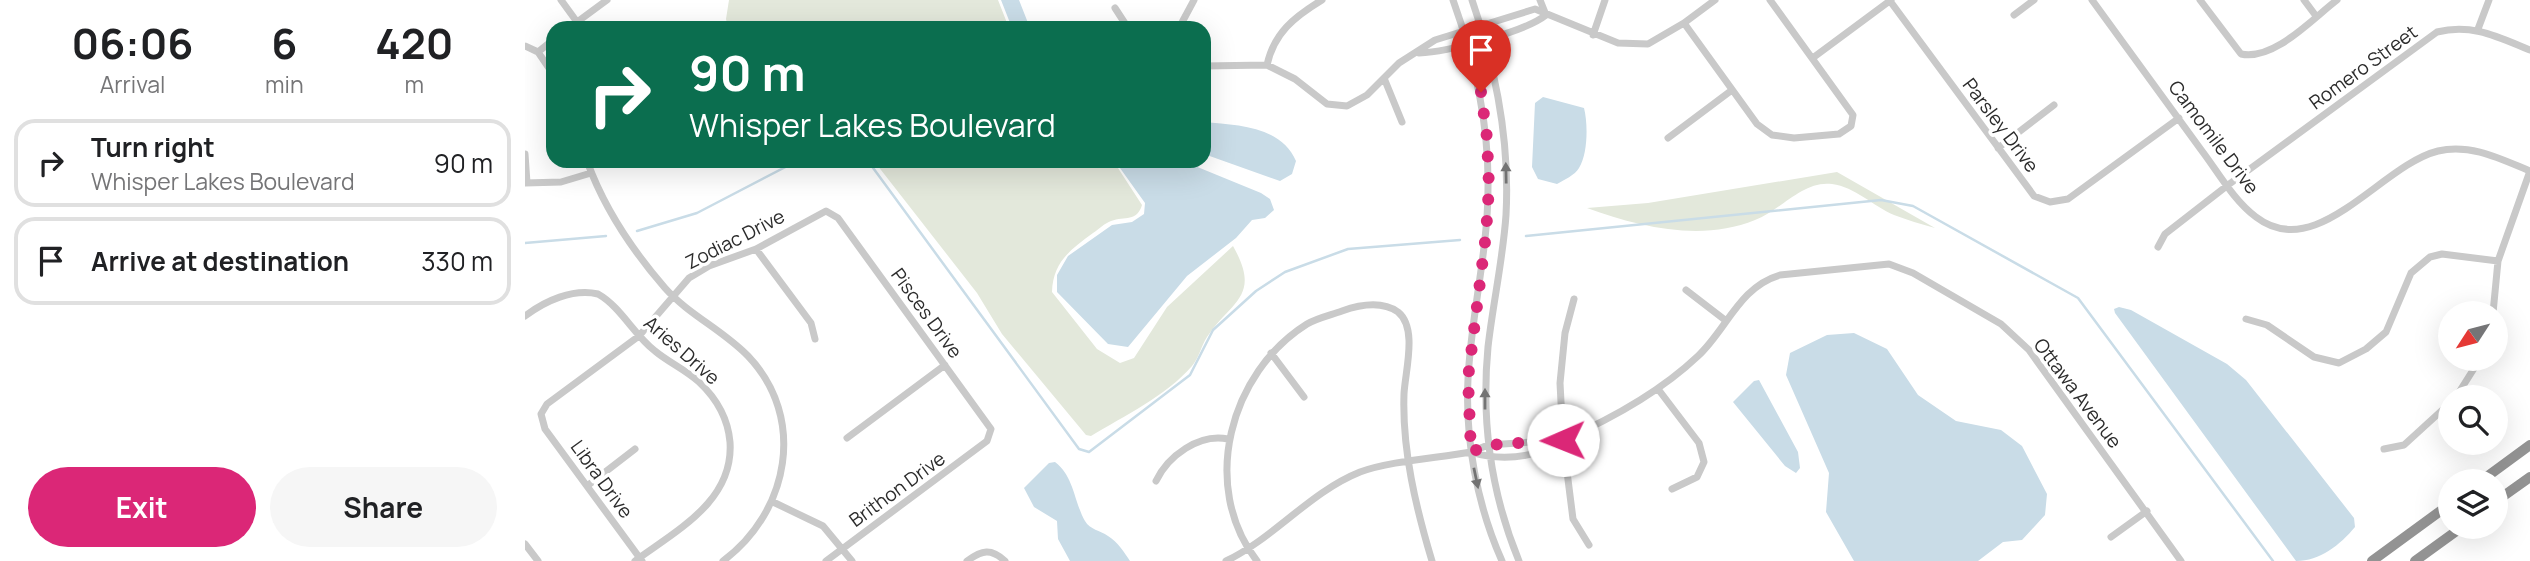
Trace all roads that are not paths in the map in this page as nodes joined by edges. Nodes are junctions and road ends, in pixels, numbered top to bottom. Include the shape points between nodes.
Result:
1 (561, 0) edge
2 (607, 0) edge
3 (1193, 0) edge
4 (1322, 0) edge
5 (1453, 0) edge
6 (1472, 0) edge
7 (1541, 0) edge
8 (1605, 0) edge
9 (1715, 0) edge
10 (1770, 0) edge
11 (2033, 0) edge
12 (2092, 0) edge
13 (2200, 0) edge
14 (2304, 0) edge
15 (2337, 0) edge
16 (2489, 0) edge
17 (1891, 1) edge
18 (1115, 8) dead end
19 (1546, 15) junction
20 (2014, 15) dead end
21 (2316, 16) junction
22 (576, 21) edge
23 (578, 21) edge
24 (1123, 21) edge
25 (1182, 21) edge
26 (1684, 23) junction
27 (1481, 26) junction
28 (2478, 29) junction
29 (1465, 31) junction
30 (1593, 35) junction
31 (1485, 39) junction
32 (1468, 44) junction
33 (525, 46) edge
34 (546, 46) edge
35 (2530, 50) edge
36 (538, 52) junction
37 (1418, 53) junction
38 (1814, 57) junction
39 (546, 64) edge
40 (1267, 65) junction
41 (1211, 66) edge
42 (1384, 78) junction
43 (1732, 90) junction
44 (2054, 105) dead end
45 (2179, 118) junction
46 (1402, 122) dead end
47 (1668, 138) dead end
48 (1998, 148) junction
49 (525, 154) edge
50 (589, 168) edge
51 (2530, 171) edge
52 (591, 173) junction
53 (526, 183) edge
54 (2228, 185) junction
55 (826, 211) joint
56 (2158, 247) dead end
57 (756, 249) junction
58 (2498, 261) junction
59 (1686, 289) dead end
60 (673, 296) junction
61 (1574, 299) dead end
62 (2494, 301) edge
63 (525, 316) edge
64 (2246, 319) dead end
65 (1725, 320) junction
66 (639, 336) junction
67 (815, 339) dead end
68 (1271, 353) junction
69 (945, 365) junction
70 (1658, 389) junction
71 (1304, 397) dead end
72 (541, 414) joint
73 (2438, 416) edge
74 (847, 438) dead end
75 (1228, 439) junction
76 (1563, 440) junction
77 (987, 441) joint
78 (1488, 445) junction
79 (2530, 445) edge
80 (635, 449) dead end
81 (2384, 449) dead end
82 (1471, 452) junction
83 (1490, 458) junction
84 (1409, 463) junction
85 (2497, 469) edge
86 (2530, 477) edge
87 (1156, 481) dead end
88 (587, 486) junction
89 (1672, 489) dead end
90 (2508, 493) edge
91 (773, 502) junction
92 (2147, 511) junction
93 (2438, 513) edge
94 (2111, 537) dead end
95 (2446, 539) edge
96 (525, 544) edge
97 (1589, 545) dead end
98 (842, 549) junction
99 (1248, 550) junction
100 (639, 560) edge
101 (538, 561) edge
102 (723, 561) edge
103 (826, 561) edge
104 (852, 561) edge
105 (967, 561) edge
106 (1005, 561) edge
107 (1226, 561) edge
108 (1257, 561) edge
109 (1432, 561) edge
110 (1502, 561) edge
111 (1519, 561) edge
112 (2181, 561) edge
113 (2372, 561) edge
114 (2416, 561) edge

1 - 22 street
2 - 23 street
3 - 25 street
4 - 40 street via 1292,18 1271,47
5 - 29 street
6 - 27 street
7 - 19 street
8 - 30 street
9 - 26 street
10 - 38 street
11 - 20 street
12 - 45 street, Camomile Drive
13 - 21 street via 2241,54 2253,57 2275,47
14 - 21 street
15 - 21 street
16 - 28 street
17 - 38 street
17 - 48 street, Parsley Drive
18 - 24 street
19 - 27 street via 1535,9
19 - 30 street
19 - 31 street via 1538,22
26 - 30 street via 1648,44 1618,43
26 - 43 street
27 - 29 street
27 - 31 street
28 - 35 street, Romero Street
28 - 54 street, Romero Street via 2457,27 2437,32
29 - 32 street
29 - 37 street via 1435,40
31 - 32 street
78 -> 31 street via 1486,381 1506,215 1506,167 1504,126
32 - 37 street via 1439,53
32 - 82 street via 1481,92 1489,187 1468,378
33 - 36 street
34 - 36 street
36 - 39 street
37 - 42 street
38 - 43 street via 1853,115 1851,126 1839,134 1772,135 1756,124
40 - 41 street
40 - 42 street via 1295,79 1327,104 1347,106
42 - 46 street
43 - 47 street
44 - 48 street
45 - 48 street, Parsley Drive via 2069,199 2059,201 2035,196
45 - 54 street, Camomile Drive
49 - 53 street
50 - 52 street
51 - 54 street, Camomile Drive via 2469,149 2440,150 2413,159 2320,226 2298,229 2256,218
51 - 58 street
52 - 53 street via 567,181
52 - 60 street via 611,215
54 - 56 street, Romero Street via 2165,234
55 - 57 street, Zodiac Drive
55 - 69 street, Pisces Drive via 838,218
57 - 60 street, Zodiac Drive via 709,266 689,278
57 - 67 street via 811,323
58 - 62 street
58 - 64 street via 2442,254 2430,257 2411,273 2386,332 2366,349 2339,362 2314,357 2267,325
59 - 65 street
60 - 66 street, Zodiac Drive
60 - 91 street via 746,354 770,387 784,443 782,474
61 - 76 street via 1560,383
63 - 66 street, Aries Drive via 548,301 594,293 606,299
65 - 70 street, Ottawa Avenue via 1700,355
65 - 92 street, Ottawa Avenue via 1766,279 1780,275 1889,264 1913,273 2001,324 2029,350
66 - 72 street, Zodiac Drive via 547,404
66 - 100 street, Aries Drive via 698,381 715,400 729,428 731,460 722,487 703,510
68 - 71 street
68 - 75 street via 1241,401
68 - 84 street via 1308,323 1355,306 1381,304 1399,313 1409,330 1404,396
69 - 74 street
69 - 77 street, Pisces Drive via 984,416 991,429
70 - 76 street, Ottawa Avenue
70 - 89 street via 1699,443 1704,462 1697,477
72 - 88 street, Libra Drive via 545,429
73 - 81 street via 2404,444
75 - 87 street via 1200,440 1163,466
75 - 99 street via 1229,492
76 - 78 street, Ottawa Avenue
76 - 83 street, Ottawa Avenue via 1540,452
76 - 97 street via 1573,519
77 - 98 street, Brithon Drive
78 - 82 street, Ottawa Avenue
78 - 83 street
79 - 85 highway
80 - 88 street
82 - 83 street, Ottawa Avenue
82 - 84 street, Ottawa Avenue
82 -> 110 street via 1481,500
83 - 111 street
84 - 99 street, Ottawa Avenue via 1360,472 1325,492
84 - 109 street
86 - 90 highway
88 - 100 street, Libra Drive
91 - 98 street via 819,523
91 - 102 street via 750,537
92 - 94 street
92 - 112 street, Ottawa Avenue
93 - 113 highway
95 - 114 highway
96 - 101 street
98 - 103 street, Brithon Drive
98 - 104 street
99 - 107 street, Ottawa Avenue
99 - 108 street
105 - 106 street via 986,551 996,552

